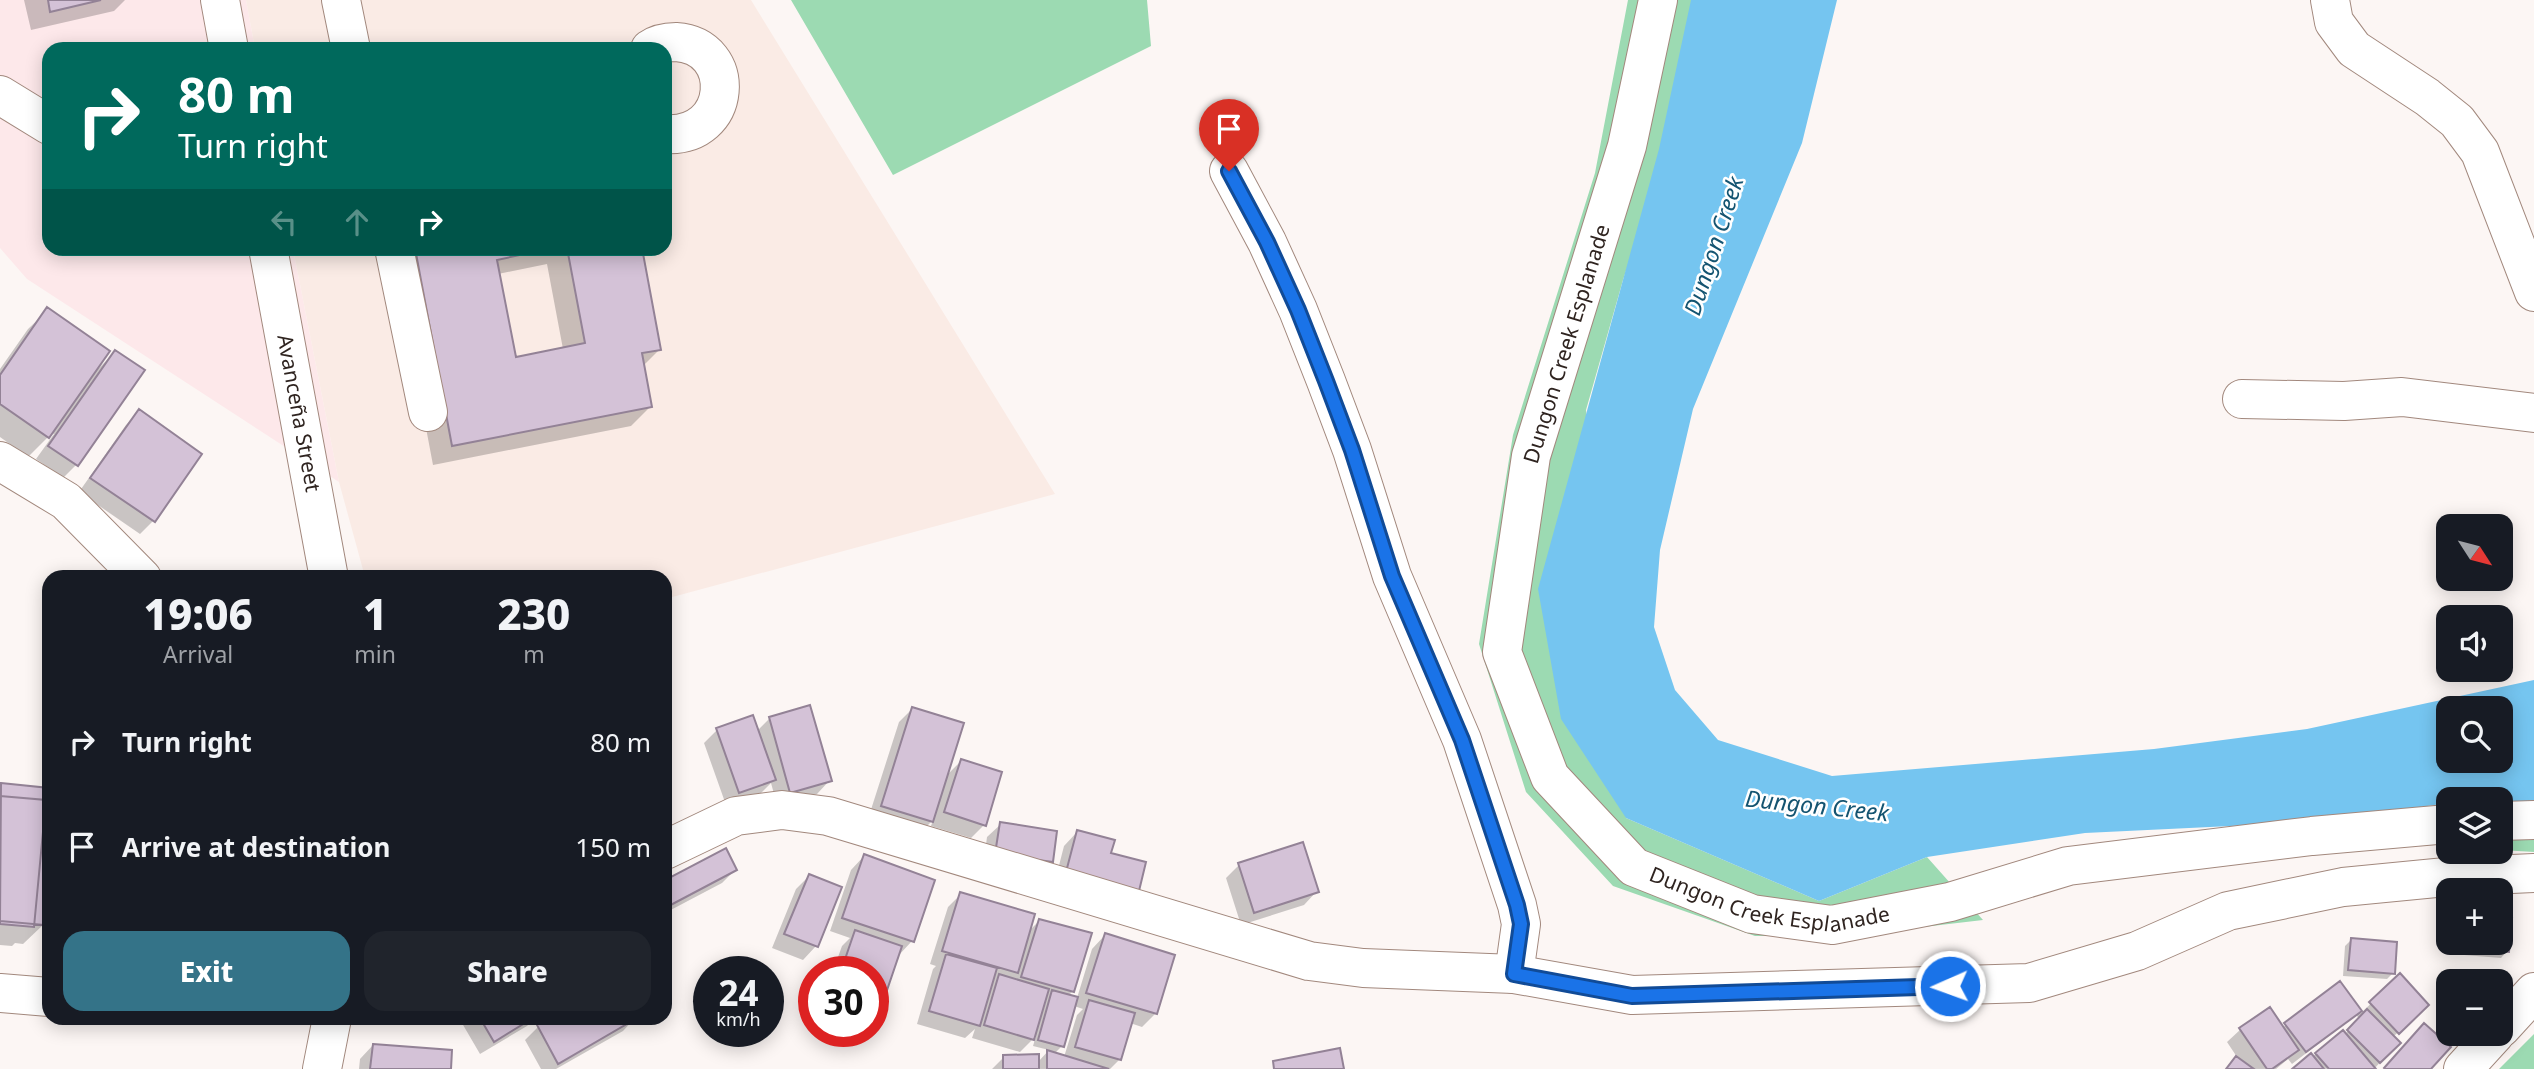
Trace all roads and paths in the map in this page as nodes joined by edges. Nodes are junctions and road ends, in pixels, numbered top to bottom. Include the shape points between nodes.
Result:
1 (220, 0) edge
2 (341, 0) edge
3 (1658, 0) edge
4 (2330, 0) edge
5 (228, 42) edge
6 (350, 42) edge
7 (672, 42) edge
8 (0, 94) edge
9 (42, 121) edge
10 (672, 135) edge
11 (1229, 171) dead end
12 (269, 256) edge
13 (396, 256) edge
14 (2534, 292) edge
15 (2242, 399) dead end
16 (428, 412) dead end
17 (2534, 413) edge
18 (0, 461) edge
19 (134, 570) edge
20 (328, 570) edge
21 (2534, 820) edge
22 (2513, 821) edge
23 (2436, 825) edge
24 (672, 847) edge
25 (2534, 873) edge
26 (1514, 974) junction
27 (2534, 992) edge
28 (0, 993) edge
29 (42, 996) edge
30 (2513, 1015) edge
31 (324, 1025) edge
32 (2484, 1046) edge
33 (322, 1069) edge
34 (2463, 1069) edge

1 - 5 street
2 - 6 street
3 - 23 street, Dungon Creek Esplanade via 1627,146 1531,456 1502,652 1550,777 1634,867 1752,914 1832,925 1950,902 2068,866
4 - 14 street via 2334,22 2354,50 2457,121 2480,152
7 - 10 street via 699,49 712,61 720,92 706,122 692,131
8 - 9 street
11 - 26 street via 1298,310 1352,450 1392,576 1462,740 1517,905 1521,924
12 - 20 street, Avanceña Street
13 - 16 street
15 - 17 street via 2402,397
18 - 19 street via 66,501
21 - 22 street
24 - 26 street via 736,816 782,810 828,816 1309,961 1363,968
25 - 26 street via 2343,887 2228,911 2137,951 2029,983 1632,996
27 - 30 street
28 - 29 street
31 - 33 street
32 - 34 street

